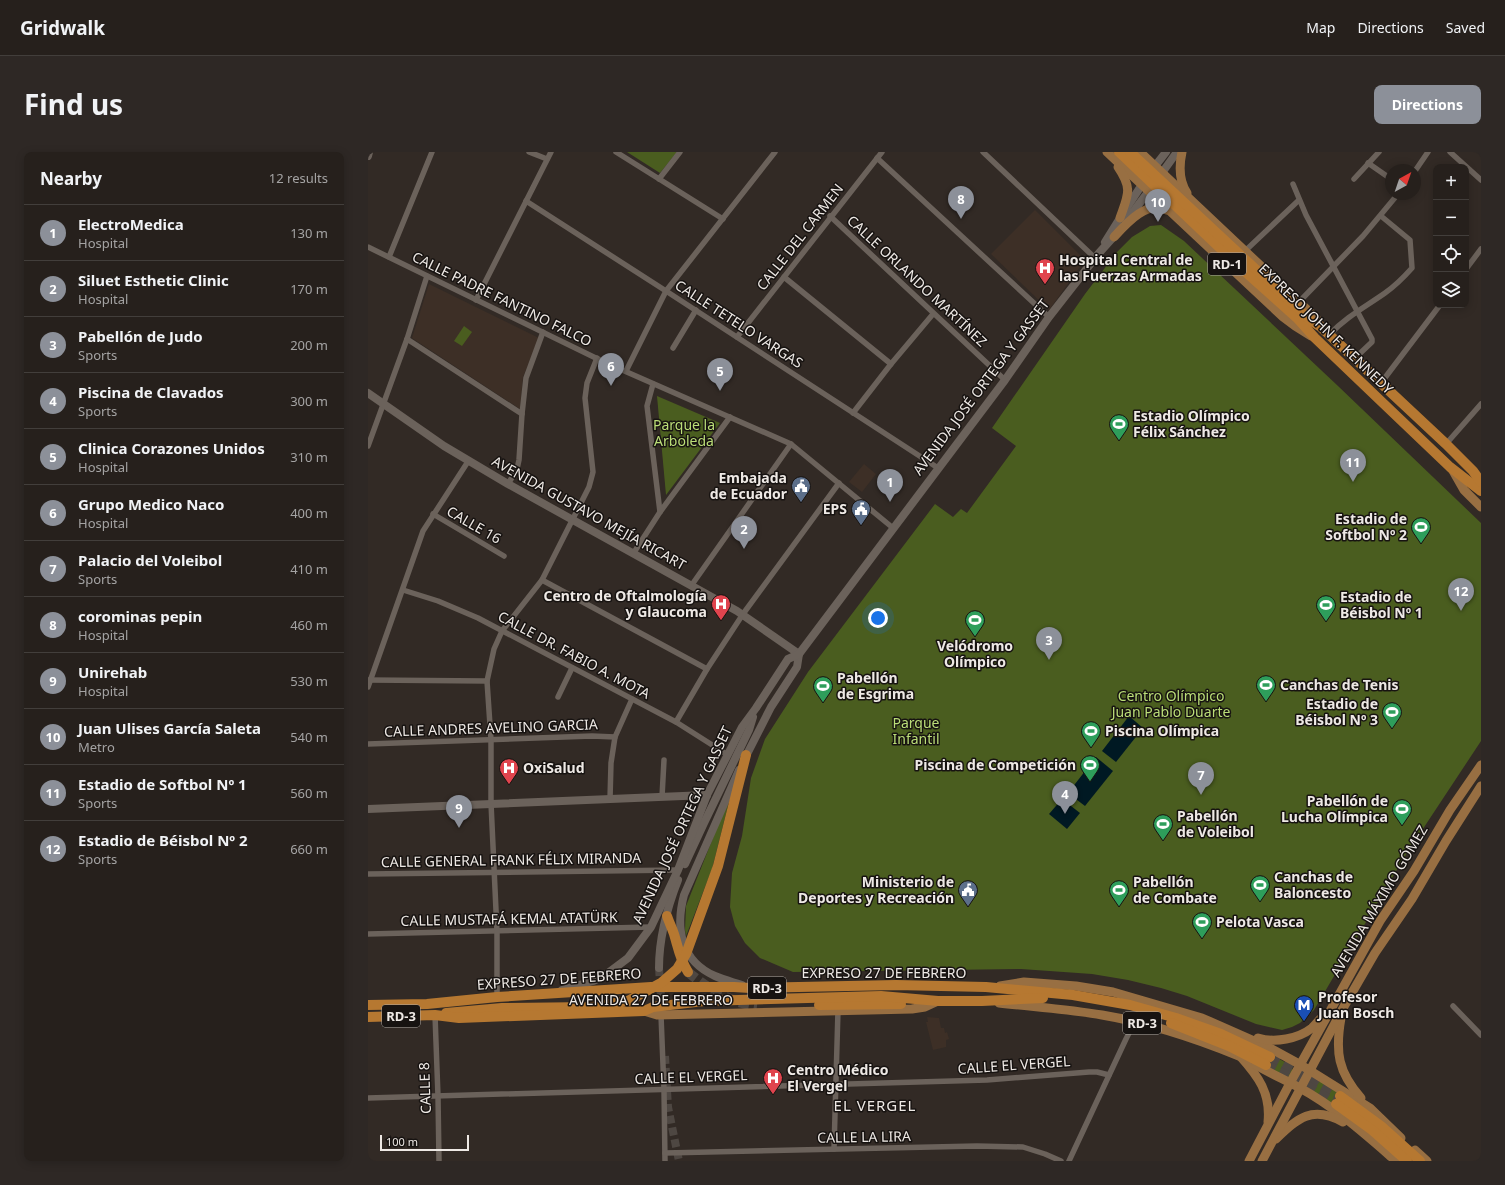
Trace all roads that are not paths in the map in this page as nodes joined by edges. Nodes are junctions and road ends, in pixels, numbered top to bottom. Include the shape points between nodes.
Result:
1 (370, 152) edge
2 (432, 152) edge
3 (529, 152) edge
4 (551, 152) edge
5 (616, 152) edge
6 (680, 152) edge
7 (775, 152) edge
8 (882, 152) edge
9 (983, 152) edge
10 (1107, 152) edge
11 (1113, 152) edge
12 (1119, 152) edge
13 (1130, 152) edge
14 (1134, 152) edge
15 (1140, 152) edge
16 (1166, 152) edge
17 (1177, 152) edge
18 (1182, 152) edge
19 (1379, 152) edge
20 (1428, 152) edge
21 (1450, 152) edge
22 (368, 156) edge
23 (878, 158) junction
24 (547, 159) junction
25 (1368, 163) junction
26 (1420, 164) edge
27 (1155, 165) junction
28 (1162, 172) junction
29 (1385, 175) edge
30 (659, 179) junction
31 (1354, 179) dead end
32 (1481, 180) edge
33 (1292, 184) dead end
34 (1146, 188) junction
35 (1298, 200) junction
36 (1393, 200) edge
37 (526, 201) junction
38 (1195, 204) junction
39 (1174, 214) junction
40 (830, 216) junction
41 (1381, 216) junction
42 (1120, 218) junction
43 (1210, 218) junction
44 (723, 219) junction
45 (1196, 235) junction
46 (1114, 237) junction
47 (368, 247) edge
48 (1481, 249) edge
49 (1097, 256) junction
50 (389, 257) junction
51 (1244, 260) junction
52 (1469, 265) edge
53 (1333, 267) junction
54 (428, 276) junction
55 (784, 277) junction
56 (666, 291) junction
57 (476, 300) junction
58 (1299, 302) junction
59 (1438, 308) edge
60 (696, 310) junction
61 (1357, 311) junction
62 (934, 314) junction
63 (1049, 317) junction
64 (1321, 327) junction
65 (543, 332) junction
66 (1329, 334) junction
67 (737, 337) junction
68 (1315, 338) junction
69 (407, 339) junction
70 (673, 348) dead end
71 (597, 358) junction
72 (1354, 359) junction
73 (891, 364) junction
74 (626, 371) junction
75 (1005, 380) junction
76 (1381, 383) junction
77 (654, 384) junction
78 (368, 393) edge
79 (382, 404) junction
80 (1481, 404) edge
81 (853, 413) junction
82 (522, 414) junction
83 (730, 417) junction
84 (791, 444) junction
85 (1446, 444) junction
86 (368, 446) edge
87 (469, 460) junction
88 (1450, 466) junction
89 (938, 468) junction
90 (1477, 473) edge
91 (1481, 482) edge
92 (839, 483) junction
93 (508, 484) junction
94 (1481, 491) edge
95 (1481, 507) edge
96 (660, 512) junction
97 (433, 514) junction
98 (573, 520) junction
99 (893, 528) junction
100 (633, 554) junction
101 (504, 556) dead end
102 (542, 580) junction
103 (691, 586) junction
104 (403, 590) junction
105 (743, 614) junction
106 (502, 631) junction
107 (799, 654) junction
108 (572, 668) junction
109 (707, 668) junction
110 (369, 680) edge
111 (487, 681) junction
112 (368, 687) edge
113 (558, 696) dead end
114 (632, 699) junction
115 (756, 708) junction
116 (676, 722) junction
117 (615, 738) junction
118 (491, 740) junction
119 (368, 744) edge
120 (728, 755) junction
121 (746, 755) junction
122 (664, 760) dead end
123 (1481, 765) edge
124 (1478, 776) edge
125 (1481, 786) edge
126 (707, 795) junction
127 (662, 797) junction
128 (610, 799) junction
129 (491, 803) junction
130 (368, 809) edge
131 (678, 870) junction
132 (495, 872) junction
133 (368, 874) edge
134 (667, 916) junction
135 (650, 927) junction
136 (498, 932) junction
137 (368, 934) edge
138 (659, 968) tunnel mouth
139 (688, 972) tunnel mouth
140 (986, 987) junction
141 (750, 988) junction
142 (548, 994) junction
143 (497, 996) junction
144 (982, 1001) junction
145 (935, 1002) junction
146 (368, 1005) edge
147 (758, 1006) tunnel mouth
148 (1332, 1006) junction
149 (1454, 1006) dead end
150 (838, 1010) junction
151 (1342, 1010) junction
152 (644, 1011) junction
153 (435, 1015) junction
154 (661, 1015) junction
155 (368, 1017) edge
156 (1130, 1020) junction
157 (1232, 1032) junction
158 (1481, 1035) edge
159 (1240, 1056) junction
160 (1301, 1064) junction
161 (1310, 1070) junction
162 (1109, 1075) junction
163 (1290, 1083) junction
164 (837, 1084) junction
165 (1300, 1088) junction
166 (664, 1090) junction
167 (438, 1096) junction
168 (368, 1098) edge
169 (1370, 1108) junction
170 (1268, 1124) junction
171 (1364, 1133) junction
172 (1270, 1144) junction
173 (834, 1149) junction
174 (665, 1153) junction
175 (1393, 1160) edge
176 (439, 1161) edge
177 (665, 1161) edge
178 (1061, 1161) edge
179 (1070, 1161) edge
180 (1249, 1161) edge
181 (1262, 1161) edge
182 (1407, 1161) edge
183 (1420, 1161) edge
184 (1427, 1161) edge

1 - 22 main road
2 - 50 street
3 - 24 street
4 - 24 street
5 - 30 street
6 - 30 street
7 - 44 street
8 - 23 street, CALLE DEL CARMEN
9 - 49 street
10 - 34 main road, RD-1
10 - 42 main road via 1128,185 1127,200
11 - 14 main road via 1125,164 1131,166 1138,160
12 - 51 highway, EXPRESO JOHN F. KENNEDY / RD-1
13 - 51 highway, EXPRESO JOHN F. KENNEDY / RD-1
15 - 27 main road, RD-1
16 - 27 main road, AVENIDA JOSÉ ORTEGA Y GASSET
17 - 28 main road, AVENIDA JOSÉ ORTEGA Y GASSET
18 - 38 main road via 1182,184
19 - 25 street
20 - 26 street
21 - 32 street
23 - 40 street, CALLE DEL CARMEN
23 - 63 street
24 - 37 street
25 - 29 street
25 - 31 street
27 - 28 main road, RD-1
27 - 34 main road, AVENIDA JOSÉ ORTEGA Y GASSET
28 - 34 main road, AVENIDA JOSÉ ORTEGA Y GASSET
28 - 38 main road, RD-1
30 - 44 street
33 - 35 street
34 - 39 main road, RD-1
34 - 42 main road, AVENIDA JOSÉ ORTEGA Y GASSET
34 - 46 main road, AVENIDA JOSÉ ORTEGA Y GASSET
35 - 51 street
35 - 53 street
36 - 41 street
37 - 56 street, CALLE TETELO VARGAS
37 - 57 street
38 - 43 main road, RD-1
39 - 45 main road, RD-1
39 - 46 main road via 1164,208 1148,209
40 - 55 street, CALLE DEL CARMEN
40 - 62 street, CALLE ORLANDO MARTÍNEZ
41 - 53 street
41 - 61 street via 1410,240 1412,268 1400,281
42 - 49 main road, AVENIDA JOSÉ ORTEGA Y GASSET
43 - 45 main road via 1202,216 1176,193 1171,191 1166,194 1165,202 1191,226
43 - 51 main road, RD-1
44 - 56 street
45 - 68 main road, RD-1 via 1283,317
46 - 49 main road, AVENIDA JOSÉ ORTEGA Y GASSET
47 - 50 street, CALLE PADRE FANTINO FALCO
48 - 52 street
49 - 63 main road, AVENIDA JOSÉ ORTEGA Y GASSET
50 - 54 street, CALLE PADRE FANTINO FALCO
51 - 58 main road, RD-1
51 - 64 highway, EXPRESO JOHN F. KENNEDY / RD-1
51 - 68 highway, EXPRESO JOHN F. KENNEDY / RD-1
53 - 58 street
53 - 61 street
54 - 57 street, CALLE PADRE FANTINO FALCO
54 - 69 street
55 - 67 street, CALLE DEL CARMEN
55 - 73 street
56 - 60 street, CALLE TETELO VARGAS
56 - 74 street
57 - 65 street, CALLE PADRE FANTINO FALCO
58 - 64 main road, RD-1 via 1316,318
59 - 76 street
60 - 67 street, CALLE TETELO VARGAS
60 - 70 street
61 - 66 street
61 - 72 street via 1372,342
62 - 73 street
62 - 75 street, CALLE ORLANDO MARTÍNEZ
63 - 75 main road, AVENIDA JOSÉ ORTEGA Y GASSET
64 - 66 highway, EXPRESO JOHN F. KENNEDY / RD-1
65 - 71 street, CALLE PADRE FANTINO FALCO
65 - 82 street via 526,378
66 - 72 highway, EXPRESO JOHN F. KENNEDY / RD-1
67 - 81 street, CALLE TETELO VARGAS
68 - 88 highway, EXPRESO JOHN F. KENNEDY / RD-1
69 - 79 street
69 - 82 street
71 - 74 street, CALLE PADRE FANTINO FALCO
71 - 98 street via 587,383 585,398 593,472 589,487
72 - 76 highway, EXPRESO JOHN F. KENNEDY / RD-1
73 - 81 street
74 - 77 street, CALLE PADRE FANTINO FALCO
75 - 89 main road, AVENIDA JOSÉ ORTEGA Y GASSET
76 - 85 highway, EXPRESO JOHN F. KENNEDY / RD-1
77 - 83 street, CALLE PADRE FANTINO FALCO
77 - 96 street via 647,406
78 - 79 main road, AVENIDA GUSTAVO MEJÍA RICART
79 - 86 street
79 - 87 main road, AVENIDA GUSTAVO MEJÍA RICART
80 - 85 street
81 - 89 street, CALLE TETELO VARGAS
82 - 93 street via 519,460
83 - 84 street, CALLE PADRE FANTINO FALCO
83 - 96 street
84 - 92 street, CALLE PADRE FANTINO FALCO
84 - 103 street
85 - 90 highway, EXPRESO JOHN F. KENNEDY / RD-1
87 - 93 main road, AVENIDA GUSTAVO MEJÍA RICART
87 - 97 street
88 - 94 highway, EXPRESO JOHN F. KENNEDY / RD-1
88 - 95 main road, RD-1 via 1464,490
89 - 99 main road, AVENIDA JOSÉ ORTEGA Y GASSET
90 - 91 highway, EXPRESO JOHN F. KENNEDY / RD-1
92 - 99 street, CALLE PADRE FANTINO FALCO
92 - 105 street
93 - 98 main road, AVENIDA GUSTAVO MEJÍA RICART
96 - 100 street
97 - 101 street, CALLE 16
97 - 104 street via 423,531
98 - 100 main road, AVENIDA GUSTAVO MEJÍA RICART
98 - 102 street
99 - 107 main road, AVENIDA JOSÉ ORTEGA Y GASSET
100 - 103 main road, AVENIDA GUSTAVO MEJÍA RICART
102 - 106 street
102 - 109 street
103 - 105 main road, AVENIDA GUSTAVO MEJÍA RICART
104 - 106 street, CALLE DR. FABIO A. MOTA via 459,609
104 - 110 street
105 - 107 main road, AVENIDA GUSTAVO MEJÍA RICART
105 - 109 street
106 - 108 street, CALLE DR. FABIO A. MOTA
106 - 111 street via 494,649
107 - 115 main road, AVENIDA JOSÉ ORTEGA Y GASSET via 788,659
107 - 121 main road, AVENIDA JOSÉ ORTEGA Y GASSET via 797,667 771,707
108 - 113 street
108 - 114 street, CALLE DR. FABIO A. MOTA
109 - 116 street
110 - 111 street
110 - 112 street
111 - 118 street
114 - 116 street, CALLE DR. FABIO A. MOTA
114 - 117 street
115 - 120 main road, AVENIDA JOSÉ ORTEGA Y GASSET via 742,727
115 - 134 main road via 749,730 678,880
116 - 120 street, CALLE DR. FABIO A. MOTA
117 - 118 street, CALLE ANDRES AVELINO GARCIA via 592,736
117 - 128 street
118 - 119 street, CALLE ANDRES AVELINO GARCIA
118 - 129 street
120 - 126 main road, AVENIDA JOSÉ ORTEGA Y GASSET
121 - 141 main road, AVENIDA JOSÉ ORTEGA Y GASSET via 684,895 680,927 683,944 691,958 702,968 714,976
121 - 153 highway via 718,866 700,918 677,970 662,983 628,1001 591,1007 502,1008 454,1011
122 - 127 street
123 - 124 main road, AVENIDA MÁXIMO GÓMEZ
124 - 148 main road, AVENIDA MÁXIMO GÓMEZ via 1450,810 1414,871 1380,920
125 - 151 main road, AVENIDA MÁXIMO GÓMEZ via 1412,899 1375,953
126 - 127 main road
126 - 131 main road, AVENIDA JOSÉ ORTEGA Y GASSET
127 - 128 main road
128 - 129 main road
129 - 130 main road
129 - 132 street
131 - 132 street, CALLE GENERAL FRANK FÉLIX MIRANDA
131 - 135 main road, AVENIDA JOSÉ ORTEGA Y GASSET
132 - 133 street, CALLE GENERAL FRANK FÉLIX MIRANDA
132 - 136 street
134 - 138 main road
134 - 139 highway
135 - 136 street, CALLE MUSTAFÁ KEMAL ATATÜRK
135 - 142 main road, AVENIDA JOSÉ ORTEGA Y GASSET via 628,958 604,976
136 - 137 street, CALLE MUSTAFÁ KEMAL ATATÜRK
136 - 143 street
140 - 141 highway, EXPRESO 27 DE FEBRERO / RD-3 via 896,985
140 - 144 highway, EXPRESO 27 DE FEBRERO / RD-3 via 1073,995 1130,1005 1198,1025 1244,1044 1268,1061 1175,1025 1122,1009 1041,998
140 - 157 main road, RD-3 via 1024,982 1113,992 1202,1018
141 - 142 highway, EXPRESO 27 DE FEBRERO / RD-3 via 651,988
142 - 143 highway, EXPRESO 27 DE FEBRERO / RD-3
143 - 146 highway, EXPRESO 27 DE FEBRERO / RD-3 via 427,1004
144 - 145 highway, EXPRESO 27 DE FEBRERO / RD-3
144 - 156 main road, RD-3 via 1076,1011
145 - 147 highway
145 - 150 main road, AVENIDA 27 DE FEBRERO / RD-3 via 912,1009
145 - 152 highway, EXPRESO 27 DE FEBRERO / RD-3 via 881,996 704,1001 654,1007
148 - 157 main road via 1312,1028 1285,1039 1265,1040
148 - 160 main road, AVENIDA MÁXIMO GÓMEZ
149 - 158 street
150 - 154 main road, AVENIDA 27 DE FEBRERO / RD-3
150 - 164 street
151 - 161 main road, AVENIDA MÁXIMO GÓMEZ
151 - 169 main road via 1337,1039 1338,1059 1351,1088
152 - 153 highway, AVENIDA 27 DE FEBRERO / RD-3 via 459,1018
152 - 154 main road, AVENIDA 27 DE FEBRERO / RD-3
153 - 155 highway, RD-3
153 - 167 street, CALLE 8
154 - 166 street
156 - 159 main road, RD-3 via 1192,1037
156 - 162 street via 1130,1031
157 - 160 main road, RD-3
159 - 163 main road, RD-3
159 - 170 main road via 1261,1082 1268,1100
160 - 161 main road, RD-3
160 - 163 main road, AVENIDA MÁXIMO GÓMEZ
161 - 165 main road, AVENIDA MÁXIMO GÓMEZ
161 - 169 main road, RD-3
162 - 164 street, CALLE EL VERGEL via 1089,1072 986,1080
162 - 179 street
163 - 165 main road, RD-3
163 - 170 main road, AVENIDA MÁXIMO GÓMEZ
164 - 166 street, CALLE EL VERGEL
164 - 173 street
165 - 171 main road, RD-3
165 - 172 main road, AVENIDA MÁXIMO GÓMEZ
166 - 167 street, CALLE EL VERGEL
166 - 174 street
167 - 168 street, CALLE EL VERGEL
167 - 176 street, CALLE 8
169 - 184 main road, RD-3
170 - 180 main road, AVENIDA MÁXIMO GÓMEZ
171 - 172 main road via 1333,1117 1308,1116 1293,1122
171 - 175 main road, RD-3
172 - 181 main road, AVENIDA MÁXIMO GÓMEZ
173 - 174 street, CALLE LA LIRA
173 - 178 street, CALLE LA LIRA via 1023,1147
174 - 177 street
182 - 183 highway via 1338,1100 1381,1126

